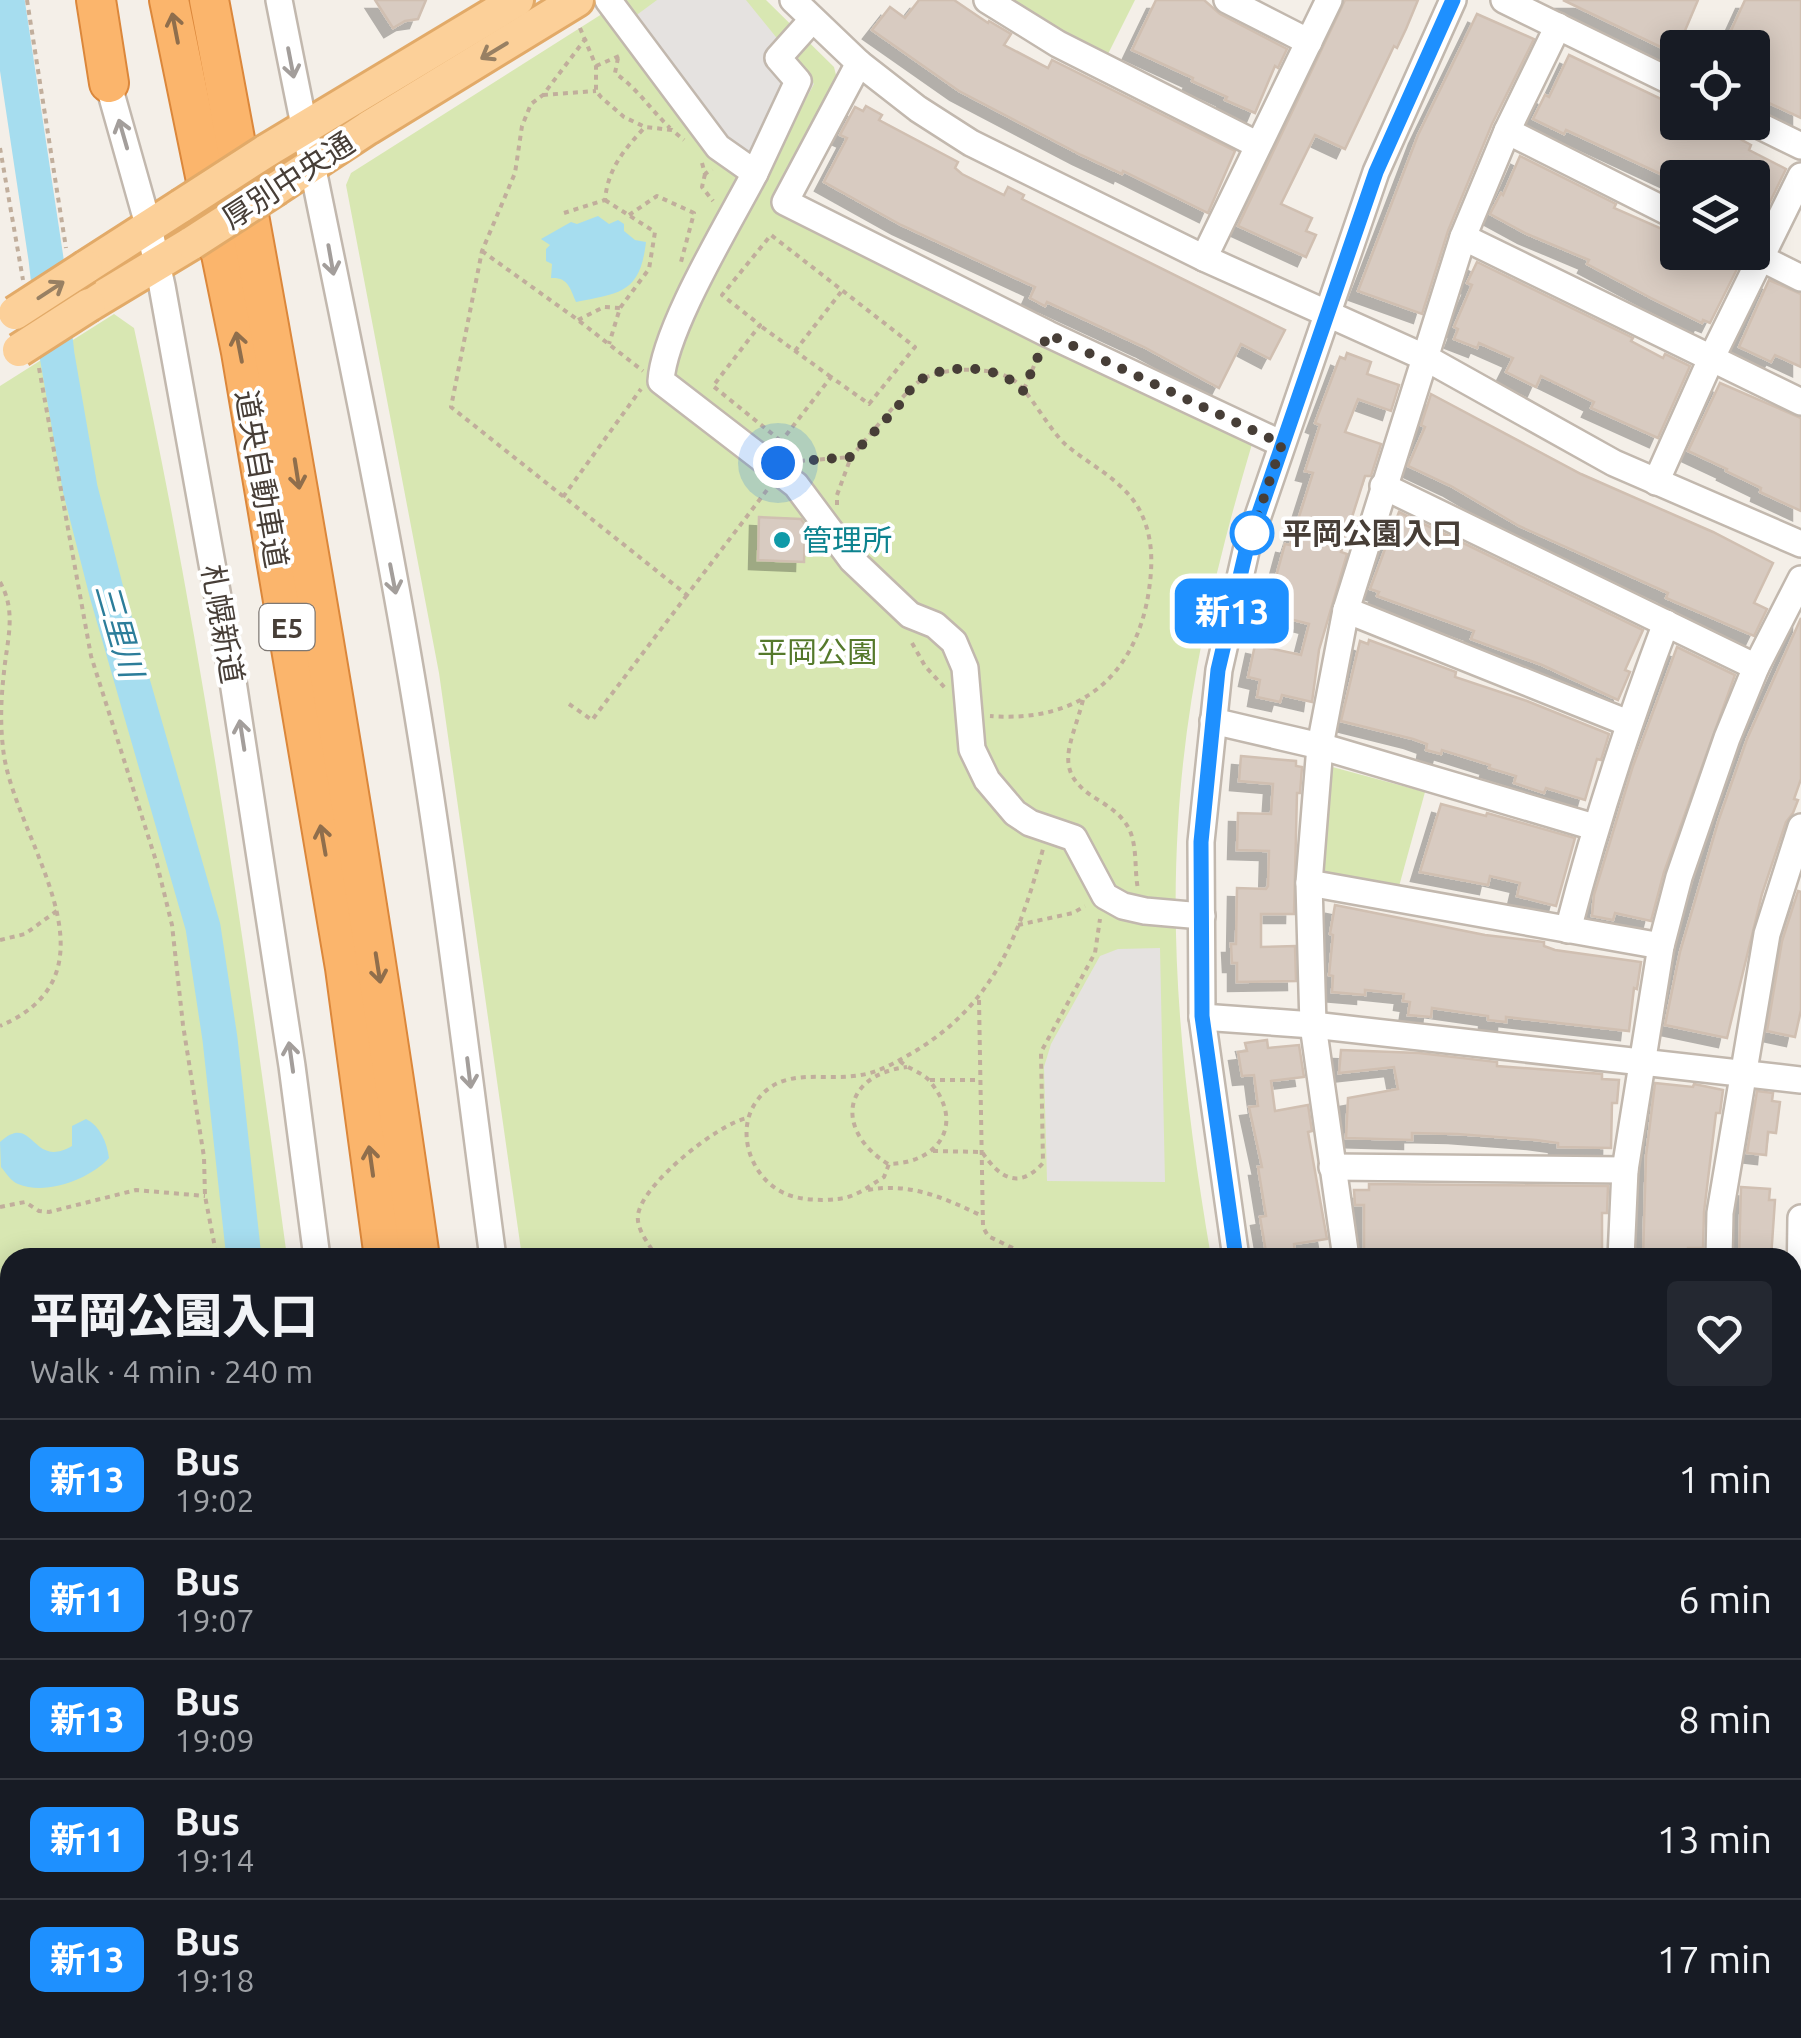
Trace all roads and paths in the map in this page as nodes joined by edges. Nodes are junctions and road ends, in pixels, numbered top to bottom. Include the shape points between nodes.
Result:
1 (27, 0) edge
2 (83, 0) edge
3 (96, 0) edge
4 (170, 0) edge
5 (209, 0) edge
6 (279, 0) edge
7 (517, 0) edge
8 (608, 0) edge
9 (794, 0) edge
10 (986, 0) edge
11 (1227, 0) edge
12 (1329, 0) edge
13 (1453, 0) edge
14 (1504, 0) edge
15 (572, 3) edge
16 (812, 20) junction
17 (1558, 26) junction
18 (586, 38) junction
19 (639, 41) junction
20 (1308, 42) junction
21 (618, 58) junction
22 (859, 63) junction
23 (596, 66) junction
24 (1660, 76) edge
25 (109, 84) junction
26 (596, 90) junction
27 (544, 95) junction
28 (304, 126) junction
29 (645, 126) junction
30 (672, 130) junction
31 (1507, 131) junction
32 (1770, 131) edge
33 (687, 143) dead end
34 (1258, 144) junction
35 (1801, 146) edge
36 (0, 148) edge
37 (700, 158) dead end
38 (730, 158) junction
39 (313, 164) junction
40 (755, 173) junction
41 (705, 174) junction
42 (1801, 176) edge
43 (605, 200) junction
44 (1660, 207) edge
45 (564, 214) dead end
46 (629, 215) junction
47 (149, 228) junction
48 (726, 229) junction
49 (1770, 229) edge
50 (1464, 237) junction
51 (482, 252) junction
52 (76, 257) junction
53 (1204, 258) junction
54 (1770, 262) edge
55 (157, 265) junction
56 (680, 266) dead end
57 (1749, 270) edge
58 (1801, 278) edge
59 (842, 291) junction
60 (620, 308) junction
61 (1326, 316) junction
62 (578, 320) junction
63 (760, 326) junction
64 (16, 332) edge
65 (1048, 334) junction
66 (609, 344) junction
67 (795, 351) junction
68 (1426, 358) junction
69 (1711, 358) junction
70 (831, 376) junction
71 (1023, 391) junction
72 (1801, 402) edge
73 (781, 441) junction
74 (1282, 444) junction
75 (851, 457) junction
76 (777, 468) junction
77 (1656, 482) junction
78 (1383, 486) junction
79 (562, 497) junction
80 (836, 536) junction
81 (1801, 544) edge
82 (1801, 580) edge
83 (0, 582) edge
84 (688, 595) junction
85 (1346, 610) junction
86 (1666, 623) junction
87 (912, 643) dead end
88 (1756, 667) junction
89 (1083, 700) junction
90 (569, 704) dead end
91 (969, 707) junction
92 (1213, 720) junction
93 (1628, 723) junction
94 (1320, 746) junction
95 (1594, 827) junction
96 (1801, 827) edge
97 (1048, 829) junction
98 (1308, 883) junction
99 (1101, 898) junction
100 (58, 910) junction
101 (1145, 911) junction
102 (1202, 916) junction
103 (1018, 924) junction
104 (1568, 930) junction
105 (0, 940) edge
106 (1661, 946) junction
107 (979, 1000) junction
108 (1202, 1016) junction
109 (1313, 1025) junction
110 (0, 1026) edge
111 (900, 1061) junction
112 (1643, 1064) junction
113 (906, 1068) junction
114 (1741, 1074) junction
115 (930, 1080) junction
116 (981, 1080) junction
117 (1801, 1080) edge
118 (748, 1118) junction
119 (933, 1151) junction
120 (982, 1152) junction
121 (889, 1164) junction
122 (1332, 1168) junction
123 (1625, 1170) junction
124 (862, 1191) junction
125 (204, 1196) junction
126 (0, 1208) edge
127 (982, 1216) junction
128 (1801, 1218) edge
129 (215, 1248) edge
130 (316, 1248) edge
131 (383, 1248) edge
132 (419, 1248) edge
133 (492, 1248) edge
134 (651, 1248) edge
135 (1013, 1248) edge
136 (1235, 1248) edge
137 (1344, 1248) edge
138 (1621, 1248) edge
139 (1719, 1248) edge
140 (1801, 1248) edge

1 - 52 path
2 - 25 street, 札幌新道
3 - 25 highway
131 -> 4 highway, 道央自動車道 / E5 via 344,968 241,352
5 -> 132 highway, 道央自動車道 / E5 via 303,510
6 -> 28 street
7 - 28 main road, 厚別中央通
8 - 19 street
9 - 16 street
10 - 34 street via 1058,44
11 - 20 street
12 - 20 street
13 - 61 street via 1376,172
14 - 17 street
15 - 18 path
15 -> 39 main road, 厚別中央通
16 - 22 street
16 - 40 street via 778,58 798,81
17 - 24 street
17 - 31 street
18 - 23 path
18 - 27 path
19 - 21 path
19 - 38 street
20 - 34 street
21 - 23 path
21 - 30 path via 615,74 640,91
22 - 53 street via 971,143
22 - 65 street via 786,202
23 - 26 path
47 -> 25 street, 札幌新道
26 - 27 path
26 - 29 path
27 - 51 path via 531,104 522,126 515,173
28 - 39 street
28 - 47 main road, 厚別中央通, bridge
29 - 30 path
29 - 43 path via 607,178
30 - 33 path
31 - 44 street
31 - 50 street
32 - 35 street
34 - 53 street
36 - 64 path
37 - 41 path
38 - 40 street
38 - 41 path
39 - 55 main road, 厚別中央通, bridge
39 -> 133 street via 411,673
40 - 48 street
41 - 48 path via 702,187
42 - 49 street
43 - 45 path
43 - 46 path
46 - 56 path via 658,196 694,213
46 - 60 path via 655,232 649,270
47 - 52 main road, 厚別中央通
47 - 55 street, 札幌新道
48 - 76 street via 662,362 661,382
50 - 68 street
50 - 69 street
51 - 62 path
51 - 79 path via 451,407
64 -> 52 main road, 厚別中央通, bridge
53 - 61 street
54 - 58 street
55 - 64 main road, 厚別中央通, bridge via 88,305
130 -> 55 street, 札幌新道 via 232,676
57 - 69 street
59 - 63 path via 770,235 722,295
59 - 67 path
59 - 70 path via 914,347 869,404
60 - 62 path
60 - 66 path
61 - 68 street
61 - 74 street
62 - 66 path
63 - 67 path
63 - 73 path via 713,386
64 - 125 path via 91,656 172,925
65 - 71 path
65 - 74 street
66 - 79 path via 650,377
67 - 70 path
68 - 77 street
68 - 78 street
69 - 72 street
69 - 77 street
70 - 73 path
71 - 75 path via 1014,380 983,371 919,380
71 - 89 path via 1068,446 1138,506 1152,547 1138,636 1127,658
73 - 76 path
74 - 92 street via 1246,551
75 - 76 path
75 - 80 path via 837,495
76 - 80 street
76 - 84 path
77 - 81 street
78 - 85 street
78 - 86 street
79 - 84 path
80 - 91 street via 910,615 954,642 966,668
82 - 88 street
83 - 100 path via 10,610 1,702 4,756
84 - 90 path via 592,720
85 - 93 street
85 - 94 street
86 - 88 street
86 - 93 street
87 - 91 path via 948,693
88 - 106 street via 1678,877
89 - 91 path via 1016,718
89 - 101 path via 1069,773 1077,788 1129,828
91 - 97 street via 972,750 987,780 1014,813
92 - 94 street
92 - 102 street via 1201,842
93 - 95 street
94 - 95 street
94 - 98 street
95 - 104 street
96 - 114 street via 1767,934
97 - 99 street via 1074,838
97 - 103 path
98 - 104 street
98 - 109 street
99 - 101 street
99 - 103 path
99 - 120 path via 1094,953 1042,1052 1043,1163 1012,1178 996,1171
100 - 105 path via 24,934
100 - 110 path via 54,978 32,1009
101 - 102 street
102 - 108 street
103 - 107 path
104 - 106 street
106 - 112 street
107 - 111 path
107 - 116 path
108 - 109 street
108 - 136 street
109 - 112 street
109 - 122 street
111 - 113 path
111 - 118 path via 863,1075 790,1077 774,1083
112 - 114 street
112 - 123 street
113 - 115 path
113 - 121 path via 879,1073 853,1100 854,1130 864,1148
114 - 117 street
114 - 139 street
115 - 116 path
115 - 119 path via 946,1114
116 - 120 path
118 - 124 path via 756,1169 784,1193 834,1200
118 - 134 path via 667,1170 642,1203 640,1227
119 - 120 path
119 - 121 path via 912,1163
120 - 127 path
121 - 124 path via 884,1177
122 - 123 street
122 - 137 street
123 - 138 street
124 - 127 path via 918,1190
125 - 126 path via 136,1190 50,1212 25,1202
125 - 129 path
127 - 135 path via 988,1236
128 - 140 street

